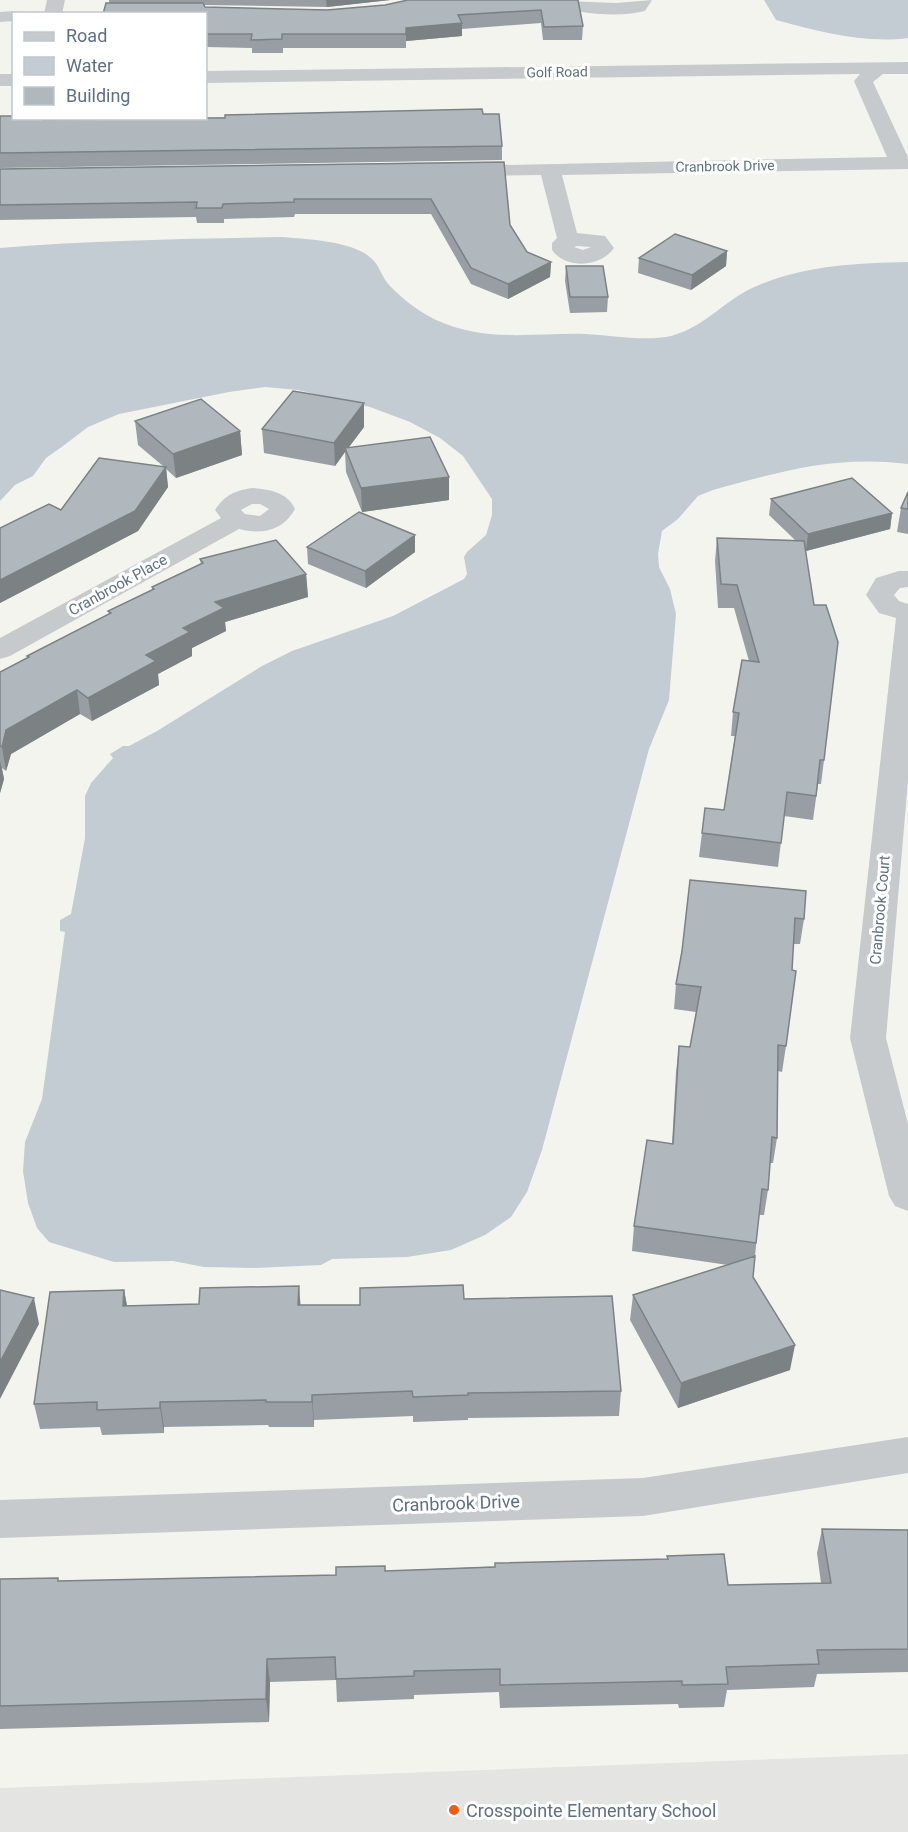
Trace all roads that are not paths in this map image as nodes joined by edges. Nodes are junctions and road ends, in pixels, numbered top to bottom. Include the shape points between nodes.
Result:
1 (550, 0) edge
2 (643, 0) edge
3 (908, 68) edge
4 (878, 69) junction
5 (207, 77) edge
6 (908, 85) edge
7 (904, 163) edge
8 (550, 169) junction
9 (437, 170) edge
10 (568, 240) dead end
11 (236, 520) dead end
12 (908, 579) edge
13 (908, 613) edge
14 (908, 621) edge
15 (0, 650) edge
16 (908, 1196) edge
17 (908, 1455) edge
18 (0, 1519) edge

1 - 2 street via 616,10 639,7
3 - 4 street, Golf Road
4 - 5 street, Golf Road
4 - 6 street
4 - 7 street, Cranbrook Drive via 863,81
7 - 8 street, Cranbrook Drive
8 - 9 street, Cranbrook Drive
8 - 10 street
11 - 15 street, Cranbrook Place
12 - 13 street via 892,581 880,590 880,596 890,607
14 - 16 street, Cranbrook Court via 868,1038
17 - 18 street, Cranbrook Drive via 643,1497

